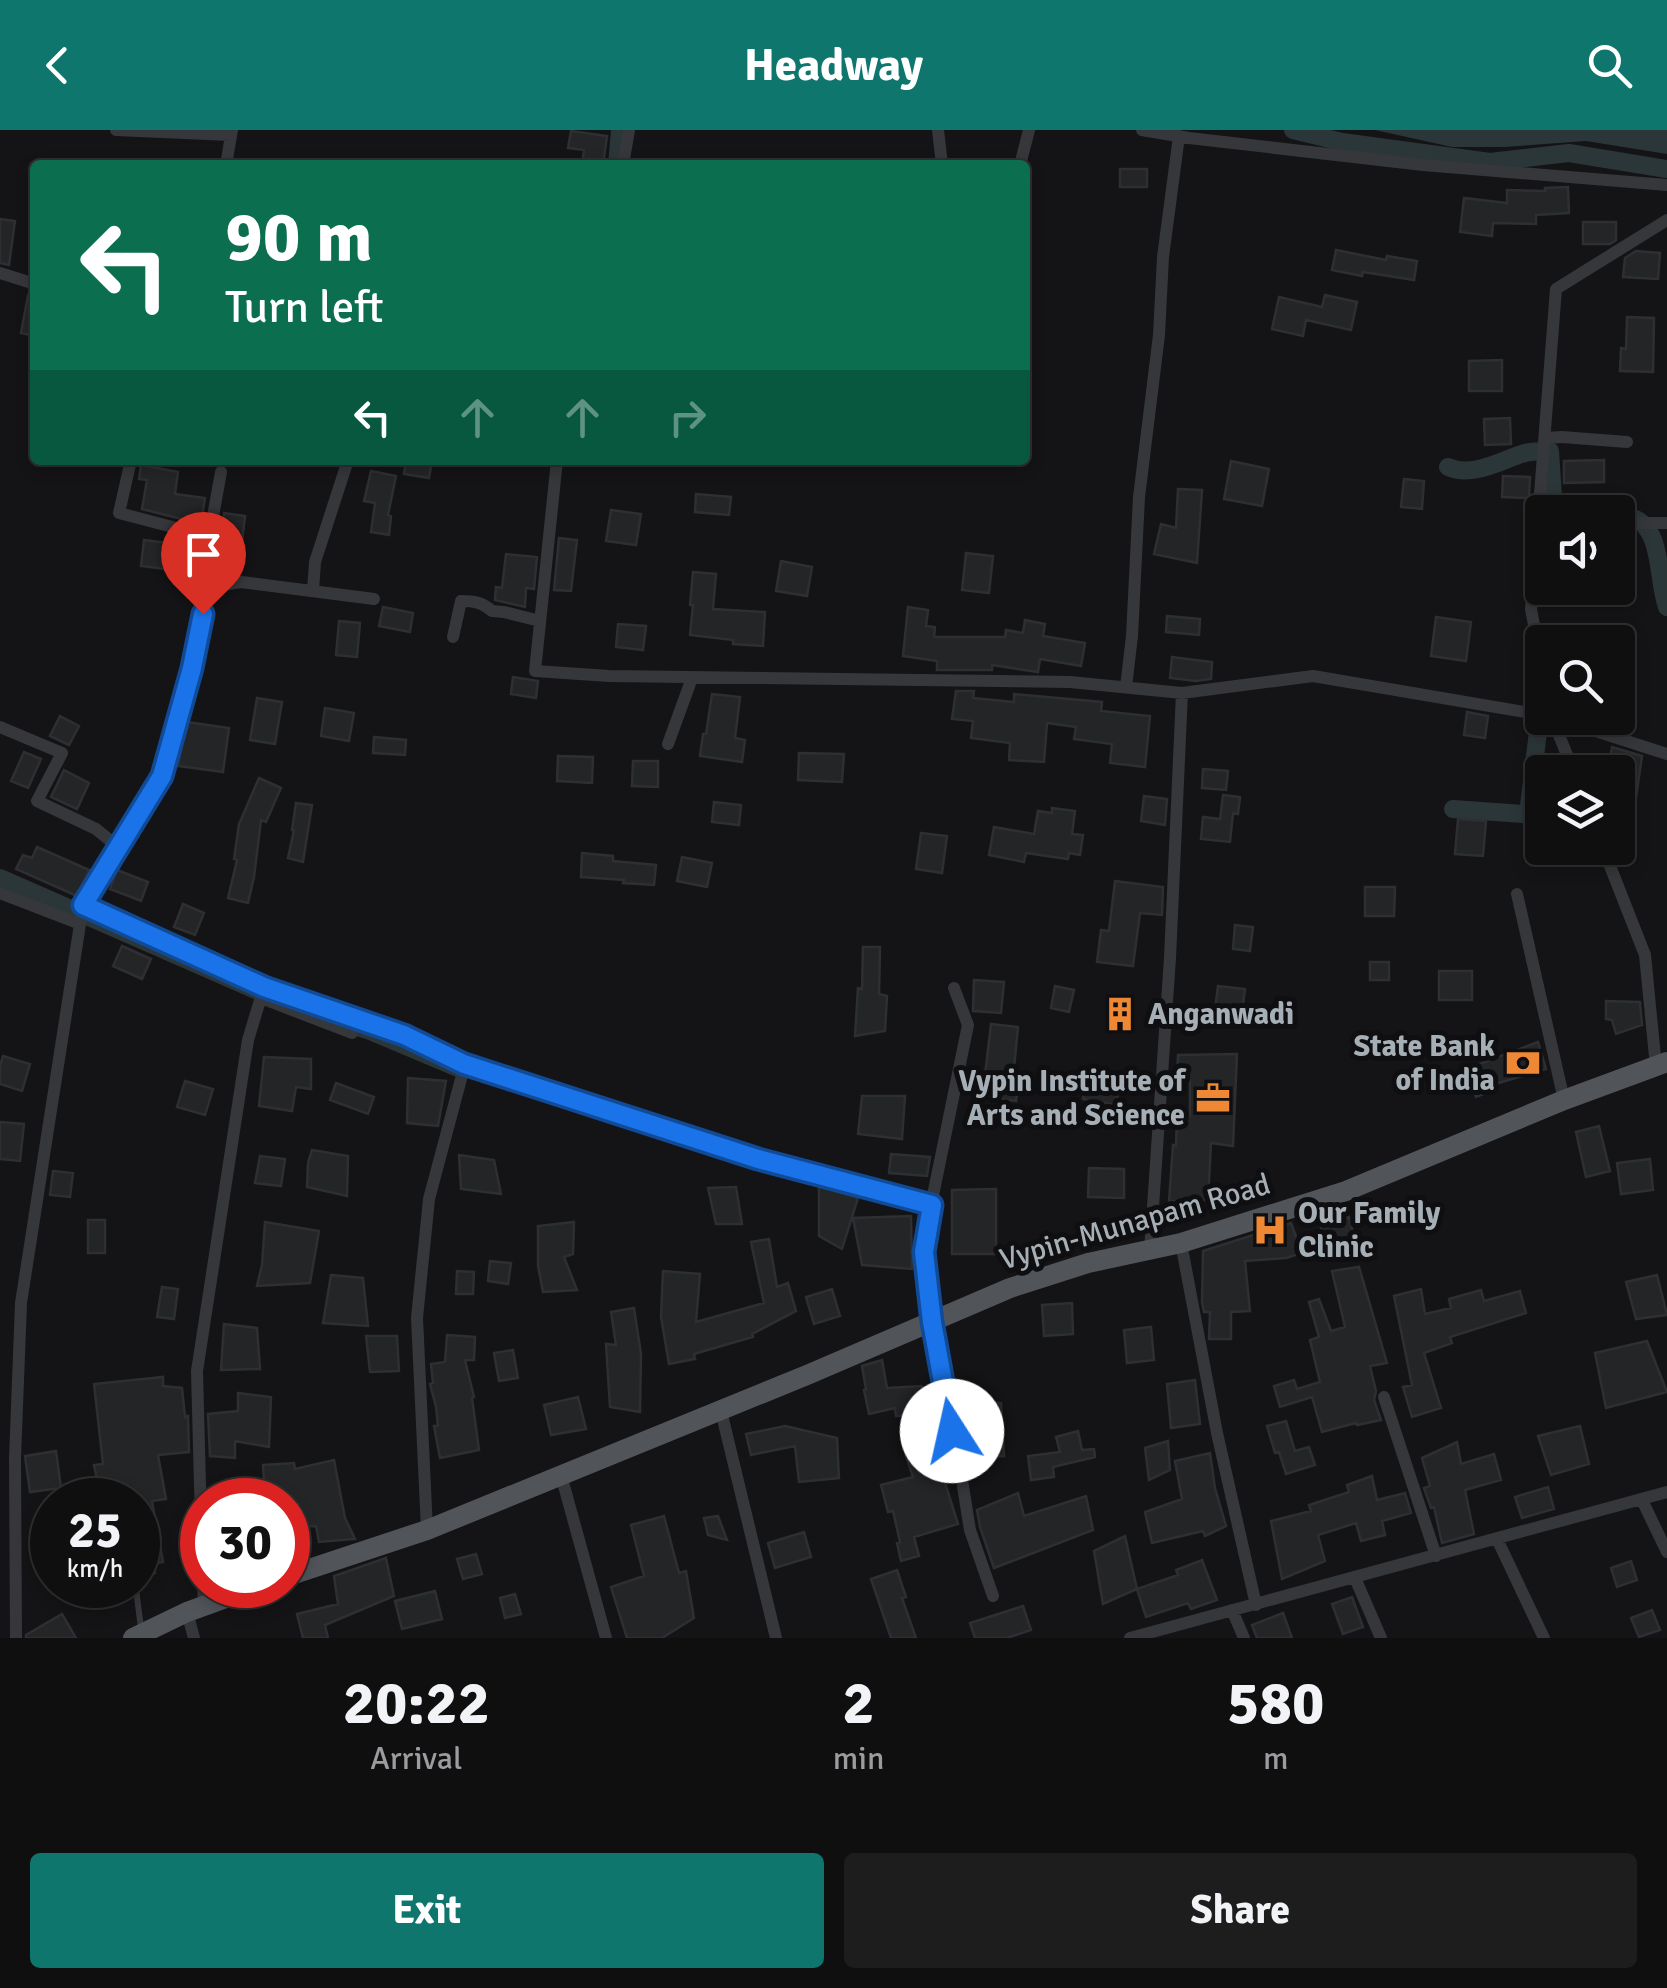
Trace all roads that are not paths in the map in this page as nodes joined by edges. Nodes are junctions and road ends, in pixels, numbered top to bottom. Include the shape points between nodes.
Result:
1 (116, 130) edge
2 (630, 130) edge
3 (938, 130) edge
4 (1029, 130) edge
5 (1142, 130) edge
6 (231, 133) edge
7 (1186, 135) edge
8 (227, 160) edge
9 (623, 160) edge
10 (942, 160) edge
11 (1021, 160) edge
12 (1667, 185) edge
13 (1667, 220) edge
14 (0, 274) edge
15 (30, 283) edge
16 (1626, 442) dead end
17 (1544, 447) junction
18 (130, 465) edge
19 (346, 465) edge
20 (556, 465) edge
21 (222, 472) dead end
22 (1542, 495) edge
23 (1635, 523) edge
24 (1667, 523) edge
25 (208, 544) junction
26 (209, 587) junction
27 (313, 591) junction
28 (374, 599) dead end
29 (540, 621) junction
30 (453, 637) dead end
31 (692, 678) junction
32 (1126, 687) junction
33 (1182, 692) junction
34 (1525, 712) edge
35 (0, 727) edge
36 (1607, 735) edge
37 (668, 744) dead end
38 (1667, 754) edge
39 (118, 847) junction
40 (1610, 865) edge
41 (0, 893) edge
42 (1517, 894) dead end
43 (83, 905) junction
44 (80, 924) junction
45 (954, 988) dead end
46 (262, 992) junction
47 (352, 1034) dead end
48 (464, 1064) junction
49 (1661, 1065) edge
50 (1564, 1100) junction
51 (932, 1205) junction
52 (1180, 1243) junction
53 (1150, 1251) junction
54 (932, 1322) junction
55 (1384, 1397) dead end
56 (721, 1411) junction
57 (561, 1476) junction
58 (200, 1478) edge
59 (1667, 1492) edge
60 (1642, 1500) junction
61 (427, 1530) junction
62 (1496, 1539) junction
63 (1667, 1552) edge
64 (1436, 1556) junction
65 (310, 1569) edge
66 (1356, 1578) junction
67 (993, 1596) dead end
68 (1256, 1604) junction
69 (137, 1608) edge
70 (187, 1608) edge
71 (197, 1608) edge
72 (1232, 1610) junction
73 (139, 1637) edge
74 (16, 1638) edge
75 (194, 1638) edge
76 (606, 1638) edge
77 (776, 1638) edge
78 (1130, 1638) edge
79 (1244, 1638) edge
80 (1381, 1638) edge
81 (1544, 1638) edge

1 - 6 street
2 - 9 street
3 - 10 street
4 - 11 street
5 - 7 street
6 - 8 street
7 - 12 street
7 - 32 street via 1163,258
13 - 17 street via 1556,289
14 - 15 street
16 - 17 street via 1562,437
17 - 22 street
18 - 25 street via 119,513 200,534
19 - 27 street via 315,562
20 - 29 street
21 - 25 street
23 - 24 street
25 - 26 street via 216,553
26 - 27 street via 241,582
26 - 39 street via 162,776
27 - 28 street
29 - 30 street via 460,601
29 - 31 street via 535,671
31 - 32 street
31 - 37 street
32 - 33 street
33 - 34 street via 1313,676
33 - 53 street
35 - 39 street via 62,754 37,801
36 - 38 street
39 - 43 street
40 - 49 street via 1644,955
41 - 44 street
42 - 50 street
43 - 44 street
43 - 46 street
44 - 74 street via 20,1303
45 - 51 street via 968,1025
46 - 47 street
46 - 48 street via 404,1035
46 - 58 street via 248,1040 198,1372
48 - 51 street via 758,1159
48 - 61 street via 429,1200 417,1318
49 - 50 main road, Vypin-Munapam Road
50 - 52 main road, Vypin-Munapam Road via 1346,1191
51 - 54 street via 924,1252
52 - 53 main road, Vypin-Munapam Road
52 - 68 street
53 - 54 main road, Vypin-Munapam Road via 1044,1276
54 - 56 main road, Vypin-Munapam Road
54 - 67 street via 970,1530
55 - 64 street
56 - 57 main road, Vypin-Munapam Road
56 - 77 street
57 - 61 main road, Vypin-Munapam Road
57 - 76 street
59 - 60 street
60 - 62 street
60 - 63 street
61 - 65 main road, Vypin-Munapam Road
62 - 64 street
62 - 81 street
64 - 66 street
66 - 68 street
66 - 80 street
68 - 72 street
69 - 73 lane
70 - 73 main road
71 - 75 street
72 - 78 street
72 - 79 street

